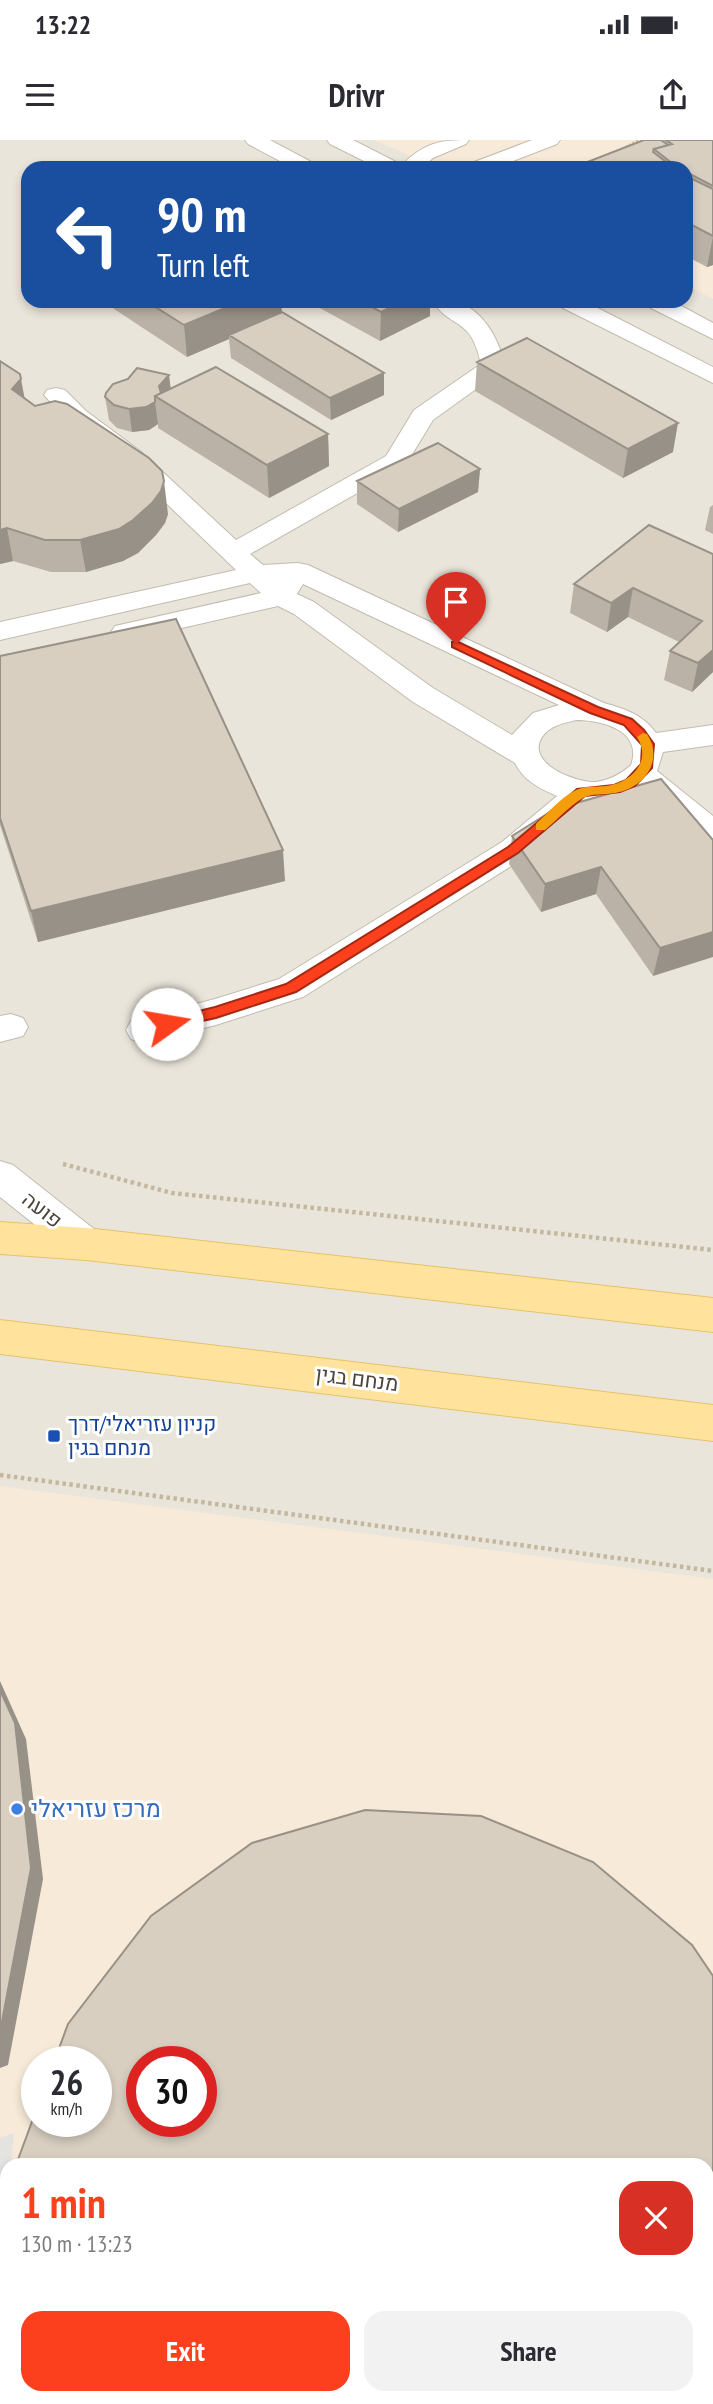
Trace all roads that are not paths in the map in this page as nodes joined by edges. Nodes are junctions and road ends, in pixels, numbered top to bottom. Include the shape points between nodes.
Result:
1 (255, 140) edge
2 (337, 140) edge
3 (459, 140) edge
4 (550, 140) edge
5 (560, 140) edge
6 (295, 161) edge
7 (380, 161) edge
8 (418, 161) edge
9 (494, 161) edge
10 (534, 161) edge
11 (453, 308) edge
12 (581, 308) edge
13 (668, 308) edge
14 (713, 332) edge
15 (713, 376) edge
16 (56, 395) dead end
17 (232, 553) junction
18 (298, 571) junction
19 (254, 574) junction
20 (281, 597) junction
21 (0, 631) edge
22 (94, 639) edge
23 (594, 710) junction
24 (713, 735) edge
25 (648, 744) junction
26 (525, 756) junction
27 (641, 775) junction
28 (582, 792) junction
29 (713, 836) edge
30 (143, 1030) dead end
31 (0, 1175) edge
32 (0, 1238) edge
33 (86, 1244) junction
34 (713, 1315) edge
35 (0, 1337) edge
36 (713, 1423) edge

1 - 6 street
2 - 7 street
3 - 8 street
4 - 9 street
5 - 10 street
11 - 17 street via 478,325 489,342 493,366 423,415 396,461
12 - 15 street
13 - 14 street
16 - 17 street via 131,456
17 - 19 street
18 - 19 street
18 - 20 street
18 - 23 street
19 - 20 street
19 - 21 street
20 - 22 street
20 - 26 street via 304,608 423,695
23 - 25 street via 628,722
23 - 26 street via 574,709 540,720 524,742
24 - 25 street
25 - 27 street via 648,765
26 - 28 street via 544,780
27 - 28 street via 616,789
27 - 29 street
28 - 30 street via 513,850 291,988
31 - 33 street, פועה
32 - 33 main road
33 - 34 main road
35 - 36 main road, מנחם בגין

